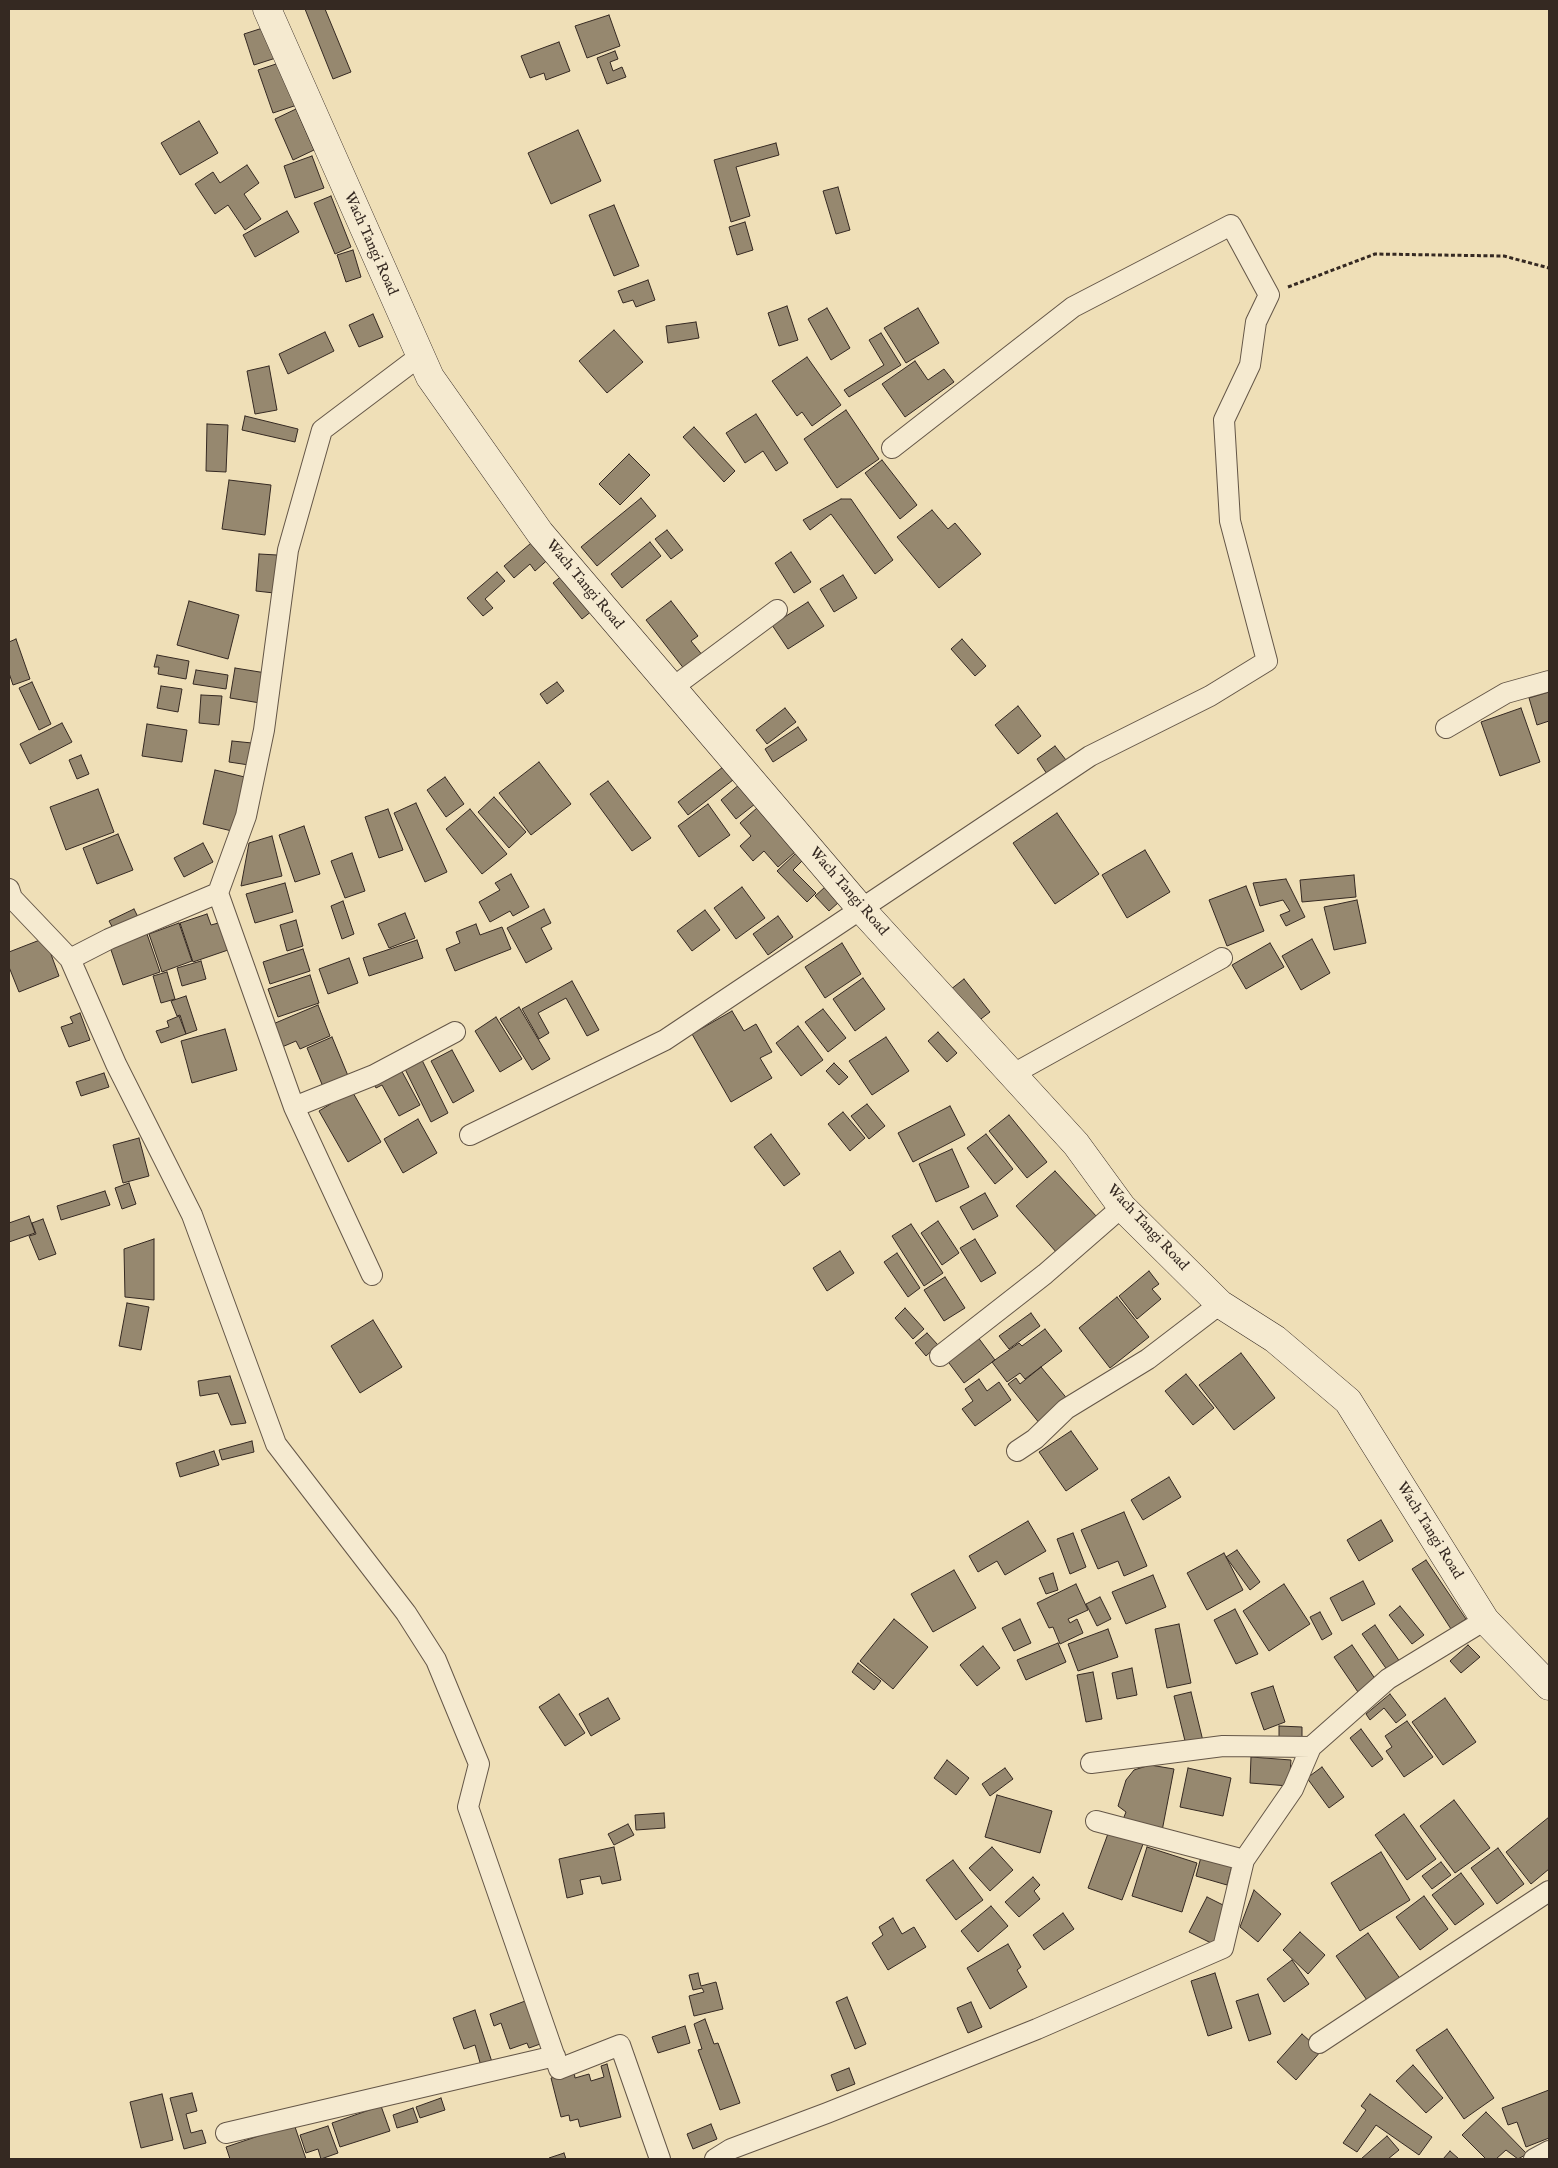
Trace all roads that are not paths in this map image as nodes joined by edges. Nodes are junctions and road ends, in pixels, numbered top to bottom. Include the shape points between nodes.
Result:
1 (267, 9) edge
2 (420, 356) junction
3 (892, 448) dead end
4 (777, 610) dead end
5 (1549, 681) edge
6 (672, 688) junction
7 (1446, 728) dead end
8 (9, 889) edge
9 (218, 892) junction
10 (862, 910) junction
11 (1222, 958) dead end
12 (70, 959) junction
13 (455, 1032) dead end
14 (1013, 1074) junction
15 (294, 1108) junction
16 (470, 1136) dead end
17 (1122, 1207) junction
18 (372, 1275) dead end
19 (1220, 1304) junction
20 (940, 1356) dead end
21 (1017, 1451) dead end
22 (1485, 1620) junction
23 (1549, 1686) edge
24 (1311, 1747) junction
25 (1091, 1763) dead end
26 (1096, 1821) dead end
27 (1244, 1860) junction
28 (1549, 1891) edge
29 (1320, 2043) dead end
30 (555, 2056) junction
31 (226, 2133) dead end
32 (1549, 2151) edge
33 (660, 2159) edge
34 (715, 2159) edge
35 (1534, 2159) edge

1 - 2 main road, Wach Tangi Road
2 - 6 main road, Wach Tangi Road via 430,377 540,533
2 - 9 street via 322,430 288,550 264,730 246,816
3 - 10 street via 1074,307 1231,225 1269,295 1256,322 1250,365 1224,420 1230,521 1267,661 1210,696 1090,756
4 - 6 street
5 - 7 street via 1506,693
6 - 10 main road, Wach Tangi Road
8 - 12 street via 12,898
9 - 12 street
9 - 15 street
10 - 14 main road, Wach Tangi Road
10 - 16 street via 665,1040
11 - 14 street
12 - 30 street via 116,1064 192,1215 276,1444 406,1613 436,1660 479,1764 468,1807
13 - 15 street via 374,1075
14 - 17 main road, Wach Tangi Road via 1076,1144
15 - 18 street
17 - 19 main road, Wach Tangi Road
17 - 20 street via 1045,1274
19 - 21 street via 1148,1359 1066,1409 1035,1439
19 - 22 main road, Wach Tangi Road via 1275,1339 1348,1401
22 - 23 main road, Wach Tangi Road
22 - 24 street via 1388,1679
24 - 25 street via 1223,1746
24 - 27 street via 1292,1789
26 - 27 street
27 - 34 street via 1223,1948 1037,2029 731,2149
28 - 29 street
30 - 31 street
30 - 33 street via 559,2069 620,2044
32 - 35 street

